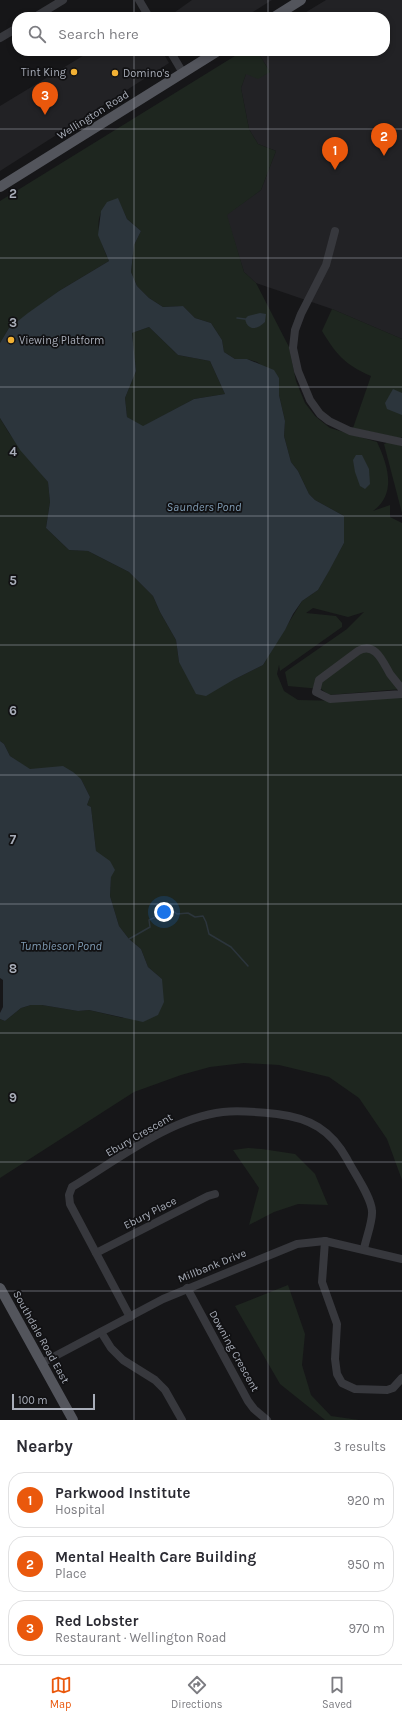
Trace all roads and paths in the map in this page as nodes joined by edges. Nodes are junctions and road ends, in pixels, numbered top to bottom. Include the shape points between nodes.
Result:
1 (63, 0) edge
2 (139, 0) edge
3 (301, 0) edge
4 (43, 12) edge
5 (146, 12) edge
6 (282, 12) edge
7 (12, 31) edge
8 (0, 38) edge
9 (173, 56) edge
10 (210, 56) edge
11 (183, 73) junction
12 (0, 187) edge
13 (335, 231) dead end
14 (402, 442) edge
15 (402, 689) edge
16 (402, 694) edge
17 (215, 1194) dead end
18 (325, 1241) junction
19 (364, 1249) junction
20 (96, 1253) junction
21 (402, 1259) edge
22 (0, 1288) edge
23 (187, 1288) junction
24 (130, 1317) junction
25 (101, 1332) junction
26 (42, 1363) junction
27 (402, 1378) edge
28 (73, 1420) edge
29 (182, 1420) edge
30 (267, 1420) edge

1 - 4 street
2 - 5 street
3 - 6 main road
7 - 8 street
9 - 11 street
10 - 11 main road, Wellington Road
11 - 12 main road, Wellington Road
13 - 14 street via 326,265 295,330 293,348 298,371 310,400 329,421 350,430
15 - 16 street via 378,654 372,649 365,648 319,680 316,692 330,699
17 - 20 street, Ebury Place
18 - 19 street, Millbank Drive
18 - 23 street, Millbank Drive via 297,1244
18 - 27 street via 322,1282 337,1324 336,1374 342,1383 355,1389 387,1390 393,1388
19 - 20 street, Ebury Crescent via 372,1211 369,1198 342,1149 325,1130 286,1115 222,1112 174,1126 72,1187 68,1195 70,1204
19 - 21 street, Millbank Drive
20 - 24 street, Ebury Crescent
22 - 26 main road, Southdale Road East
23 - 24 street, Millbank Drive
23 - 30 street, Downing Crescent via 248,1401
24 - 25 street, Millbank Drive
25 - 26 street, Millbank Drive
25 - 29 street via 111,1348 123,1360 155,1380 165,1390
26 - 28 main road, Southdale Road East

